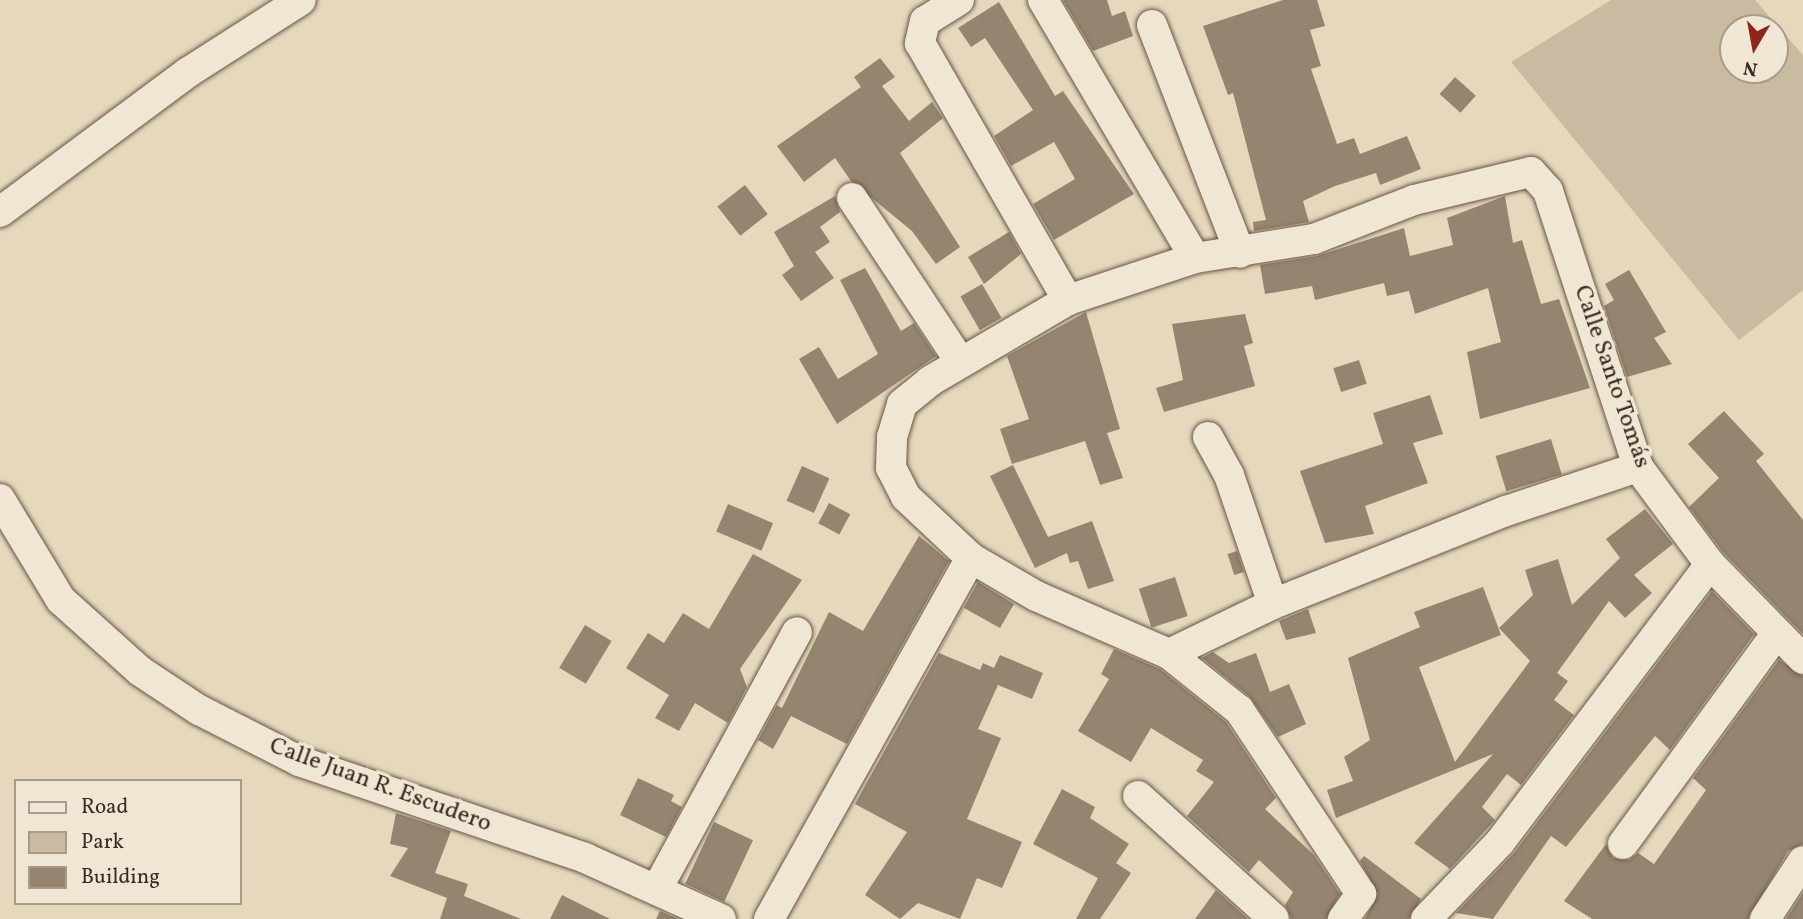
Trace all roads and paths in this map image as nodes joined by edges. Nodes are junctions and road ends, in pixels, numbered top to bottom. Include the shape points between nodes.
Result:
1 (301, 0) edge
2 (959, 0) edge
3 (1043, 0) edge
4 (1152, 25) dead end
5 (852, 198) dead end
6 (0, 212) edge
7 (1240, 253) junction
8 (1195, 258) junction
9 (1069, 300) junction
10 (960, 361) junction
11 (1208, 437) dead end
12 (1638, 467) junction
13 (0, 499) edge
14 (971, 558) junction
15 (1710, 564) junction
16 (1273, 604) junction
17 (796, 632) dead end
18 (1777, 633) junction
19 (1169, 654) junction
20 (1803, 659) edge
21 (1138, 796) dead end
22 (1623, 844) dead end
23 (1803, 861) edge
24 (658, 887) junction
25 (721, 919) edge
26 (769, 919) edge
27 (1274, 919) edge
28 (1343, 919) edge
29 (1426, 919) edge
30 (1765, 919) edge

1 - 6 street via 187,74
2 - 9 street via 925,21 920,43
3 - 8 street
4 - 7 street
5 - 10 street
7 - 8 street
7 - 12 street, Calle Santo Tomás via 1314,239 1414,200 1531,172 1548,191
8 - 9 street
9 - 10 street
10 - 14 street via 902,404 891,468 925,520
11 - 16 street via 1229,475
12 - 15 street, Calle Santo Tomás
12 - 16 street via 1506,511
13 - 24 street, Calle Juan R. Escudero via 61,600 129,663 199,710 310,765
14 - 19 street via 1036,596
14 - 26 street
15 - 18 street, Calle Santo Tomás
15 - 29 street via 1500,842
16 - 19 street
17 - 24 street
18 - 20 street, Calle Santo Tomás
18 - 22 street
19 - 28 street via 1239,710 1276,758 1361,894
21 - 27 street
23 - 30 street
24 - 25 street, Calle Juan R. Escudero

